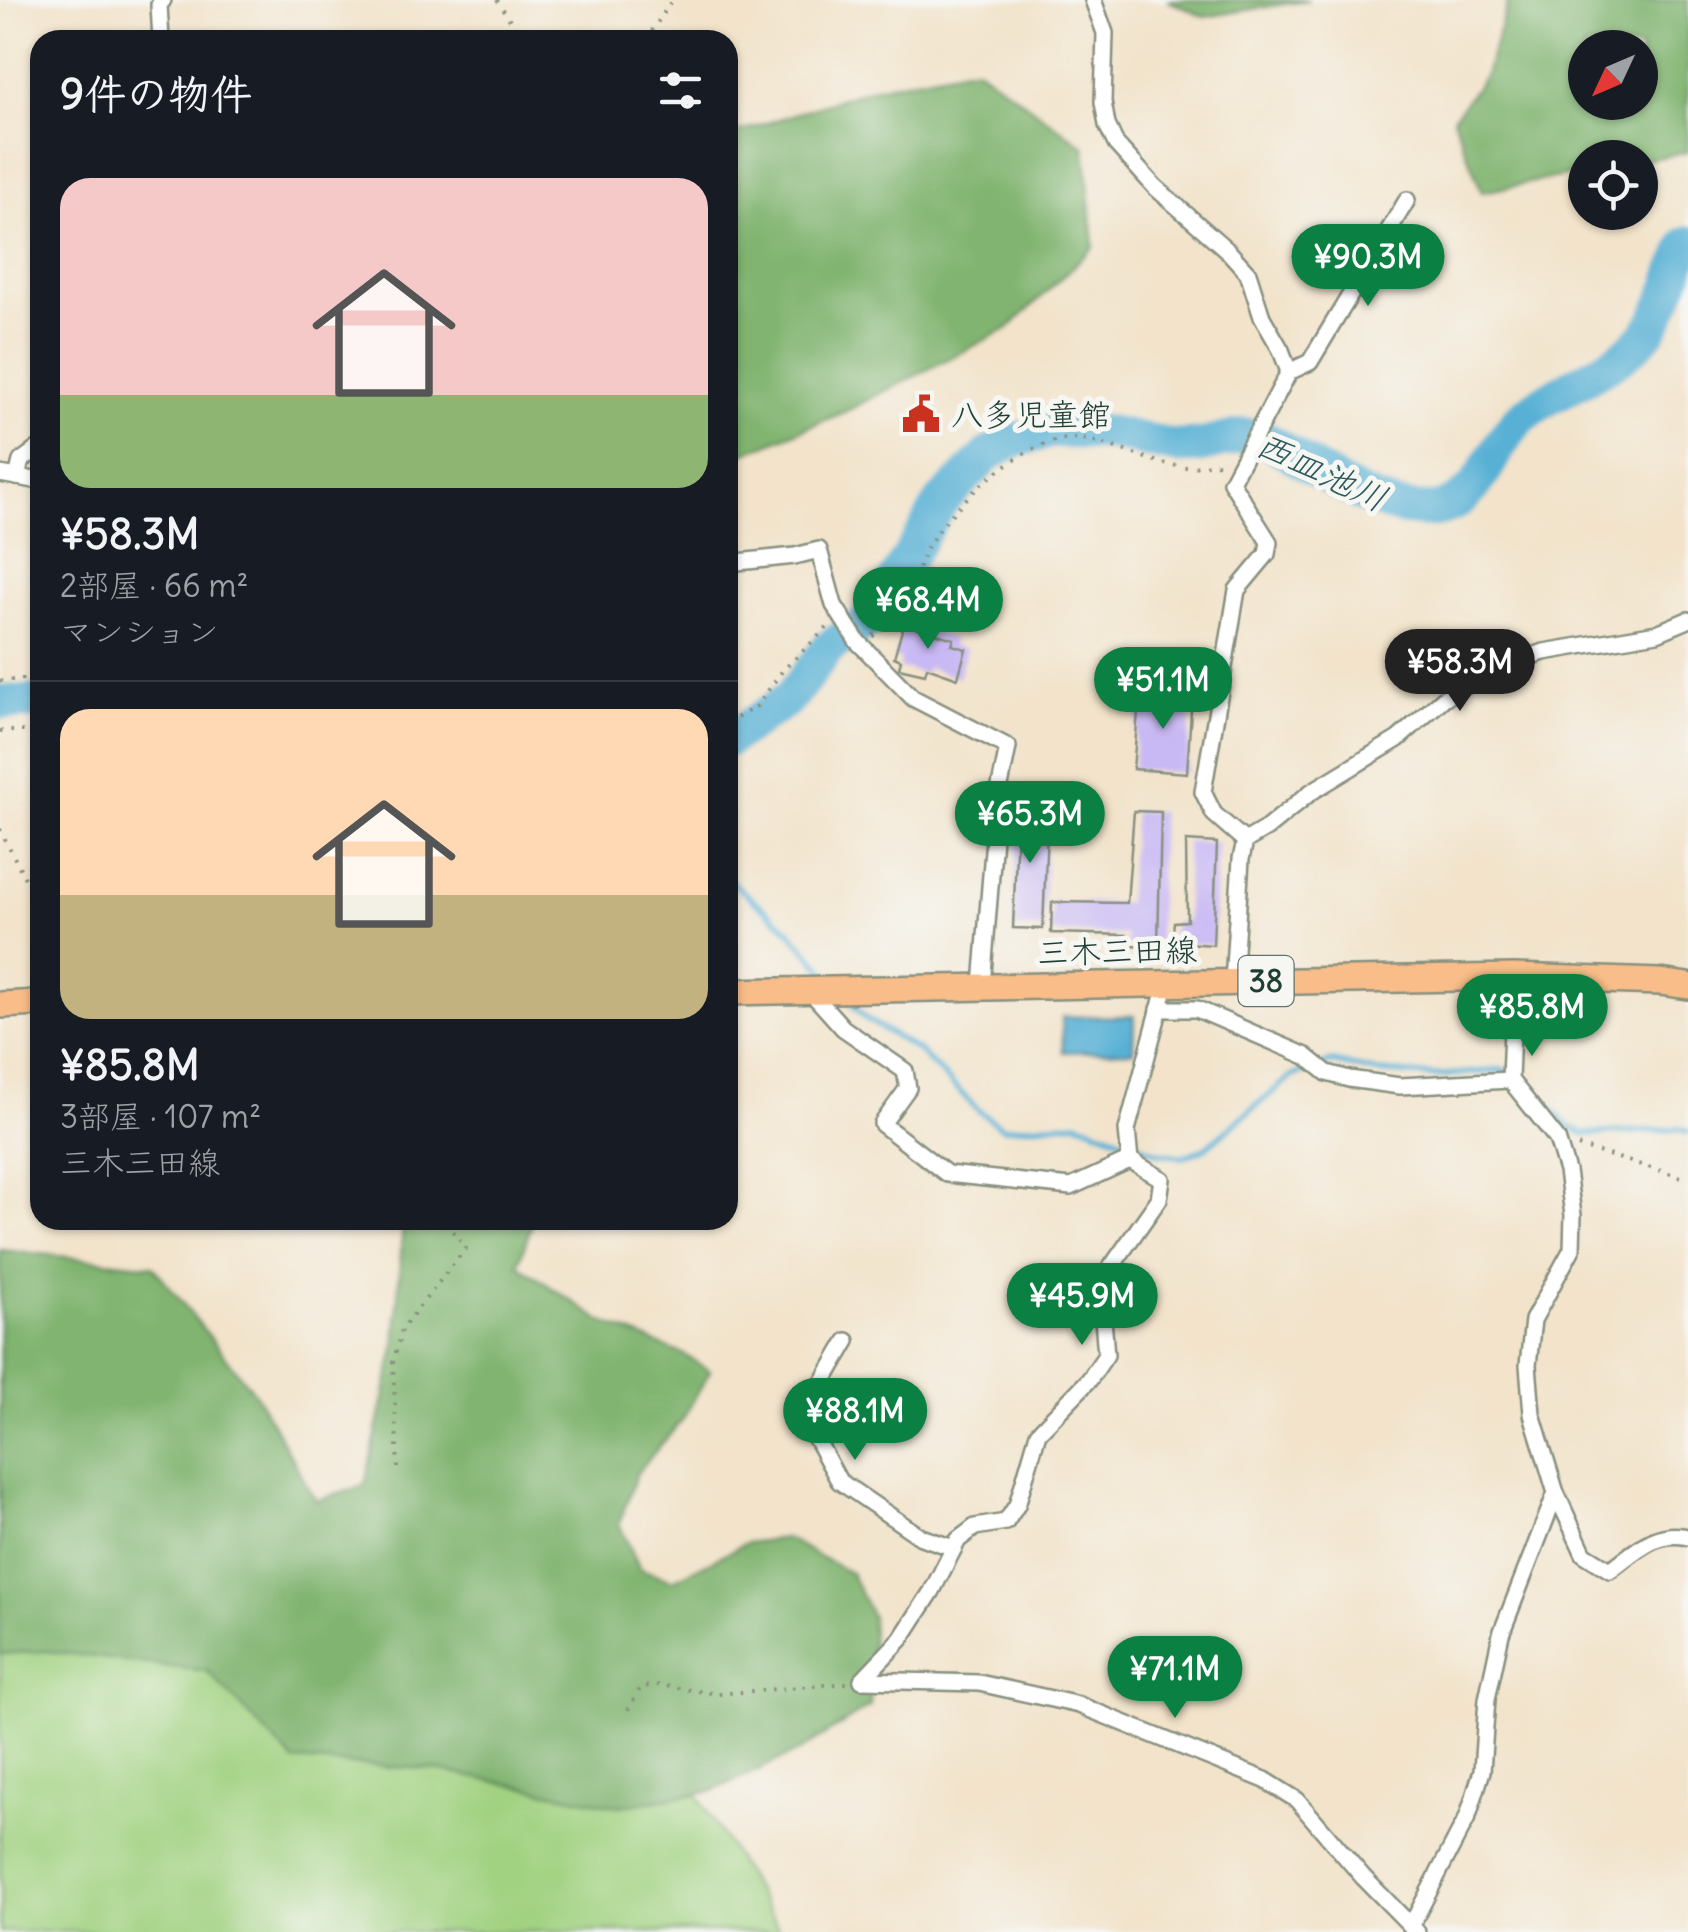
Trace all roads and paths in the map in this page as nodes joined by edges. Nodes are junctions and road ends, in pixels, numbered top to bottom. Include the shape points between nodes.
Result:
1 (163, 0) edge
2 (497, 0) edge
3 (672, 0) edge
4 (1093, 0) edge
5 (160, 30) edge
6 (516, 30) edge
7 (652, 30) edge
8 (1406, 200) dead end
9 (1288, 372) junction
10 (30, 454) edge
11 (1239, 467) junction
12 (0, 474) edge
13 (18, 477) junction
14 (30, 479) edge
15 (738, 561) edge
16 (841, 620) junction
17 (1688, 620) edge
18 (859, 643) junction
19 (30, 680) edge
20 (0, 681) edge
21 (738, 717) edge
22 (0, 730) edge
23 (30, 731) edge
24 (0, 829) edge
25 (1245, 841) junction
26 (30, 888) edge
27 (1514, 977) junction
28 (1166, 982) junction
29 (1234, 982) junction
30 (982, 985) junction
31 (1688, 986) edge
32 (824, 988) junction
33 (738, 992) edge
34 (30, 1004) edge
35 (0, 1005) edge
36 (1159, 1009) junction
37 (1510, 1080) junction
38 (1557, 1139) junction
39 (1130, 1160) junction
40 (1688, 1179) edge
41 (452, 1230) edge
42 (847, 1341) dead end
43 (398, 1468) dead end
44 (1556, 1493) junction
45 (1688, 1537) edge
46 (954, 1548) junction
47 (862, 1680) junction
48 (628, 1710) dead end
49 (1414, 1929) edge

1 - 5 street
2 - 6 path
3 - 7 path
4 - 9 street via 1105,33 1106,126 1155,187 1248,273
8 - 9 street via 1310,362
9 - 11 street
10 - 13 street via 21,460
11 - 18 path via 1187,467 1078,438 1029,449 955,510 925,552 902,609 889,626
11 - 25 street via 1232,482 1270,542 1237,590 1203,792 1214,814
12 - 13 street
13 - 14 street
15 - 16 street via 819,550
16 - 18 street
16 - 21 path via 784,670 758,706
17 - 25 street via 1657,634 1544,652 1493,670
18 - 30 street via 913,698 1008,747 997,801
19 - 20 path
22 - 23 path
24 - 26 path
25 - 29 street
27 - 29 main road, 三木三田線 / 38
27 - 31 main road, 三木三田線 / 38
27 - 37 street
28 - 29 main road, 三木三田線 / 38
28 - 30 main road, 三木三田線 / 38
28 - 36 street
30 - 32 main road, 三木三田線 / 38
32 - 33 main road, 三木三田線 / 38
32 - 39 street via 843,1028 905,1071 908,1088 882,1124 947,1174 1071,1187
34 - 35 main road
36 - 37 street via 1197,1010 1349,1078 1400,1086
36 - 39 street via 1127,1130
37 - 38 street
38 - 40 path
38 - 44 street via 1567,1171 1572,1249 1534,1320 1528,1365 1532,1414
39 - 46 street via 1162,1179 1159,1200 1100,1283 1106,1356 1038,1433 1006,1522 974,1527
41 - 43 path via 466,1248 402,1329 394,1363
42 - 46 street via 808,1408 810,1426 839,1481 921,1537
44 - 45 street via 1584,1554 1610,1570 1652,1539
44 - 49 street via 1501,1634 1486,1700 1482,1771 1468,1816
46 - 47 street via 902,1639
47 - 48 path via 718,1694 641,1687
47 - 49 street via 979,1682 1079,1705 1265,1780 1296,1800

